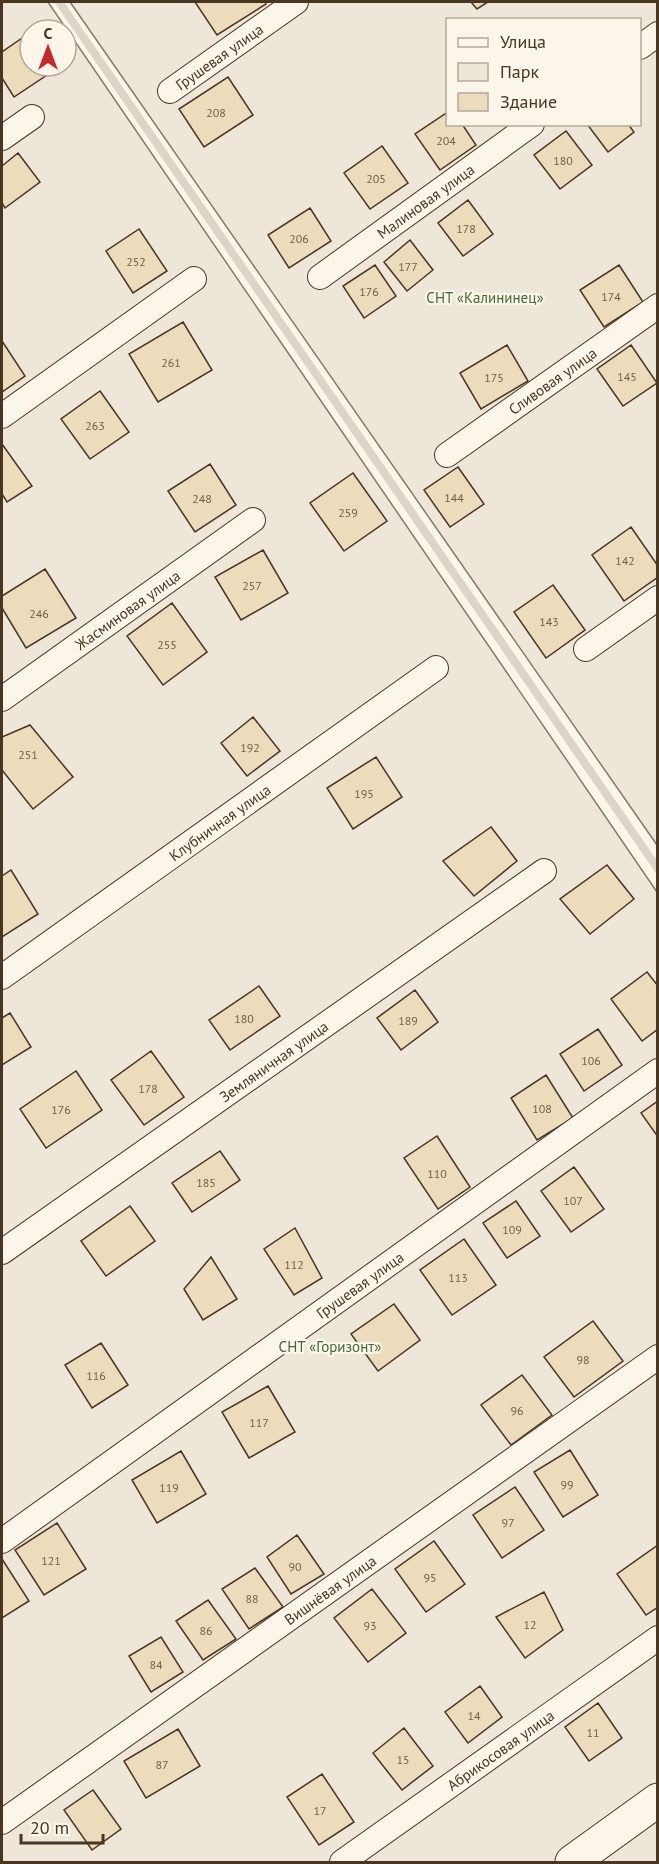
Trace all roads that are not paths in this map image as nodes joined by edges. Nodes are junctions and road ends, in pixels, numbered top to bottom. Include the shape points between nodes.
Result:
1 (296, 2) edge
2 (657, 33) edge
3 (641, 45) edge
4 (170, 90) dead end
5 (32, 117) dead end
6 (529, 126) edge
7 (2, 138) edge
8 (320, 277) dead end
9 (194, 279) dead end
10 (657, 306) edge
11 (2, 416) edge
12 (447, 455) dead end
13 (253, 520) dead end
14 (657, 597) edge
15 (586, 649) dead end
16 (436, 668) dead end
17 (2, 699) edge
18 (544, 871) dead end
19 (2, 976) edge
20 (657, 1071) edge
21 (2, 1252) edge
22 (657, 1357) edge
23 (2, 1541) edge
24 (657, 1638) edge
25 (657, 1800) edge
26 (2, 1822) edge
27 (342, 1863) edge
28 (572, 1863) edge

1 - 4 street, Грушевая улица
2 - 3 street
5 - 7 street
6 - 8 street, Малиновая улица
9 - 11 street
10 - 12 street, Сливовая улица
13 - 17 street, Жасминовая улица
14 - 15 street
16 - 19 street, Клубничная улица
18 - 21 street, Земляничная улица
20 - 23 street, Грушевая улица
22 - 26 street, Вишнёвая улица
24 - 27 street, Абрикосовая улица
25 - 28 street

